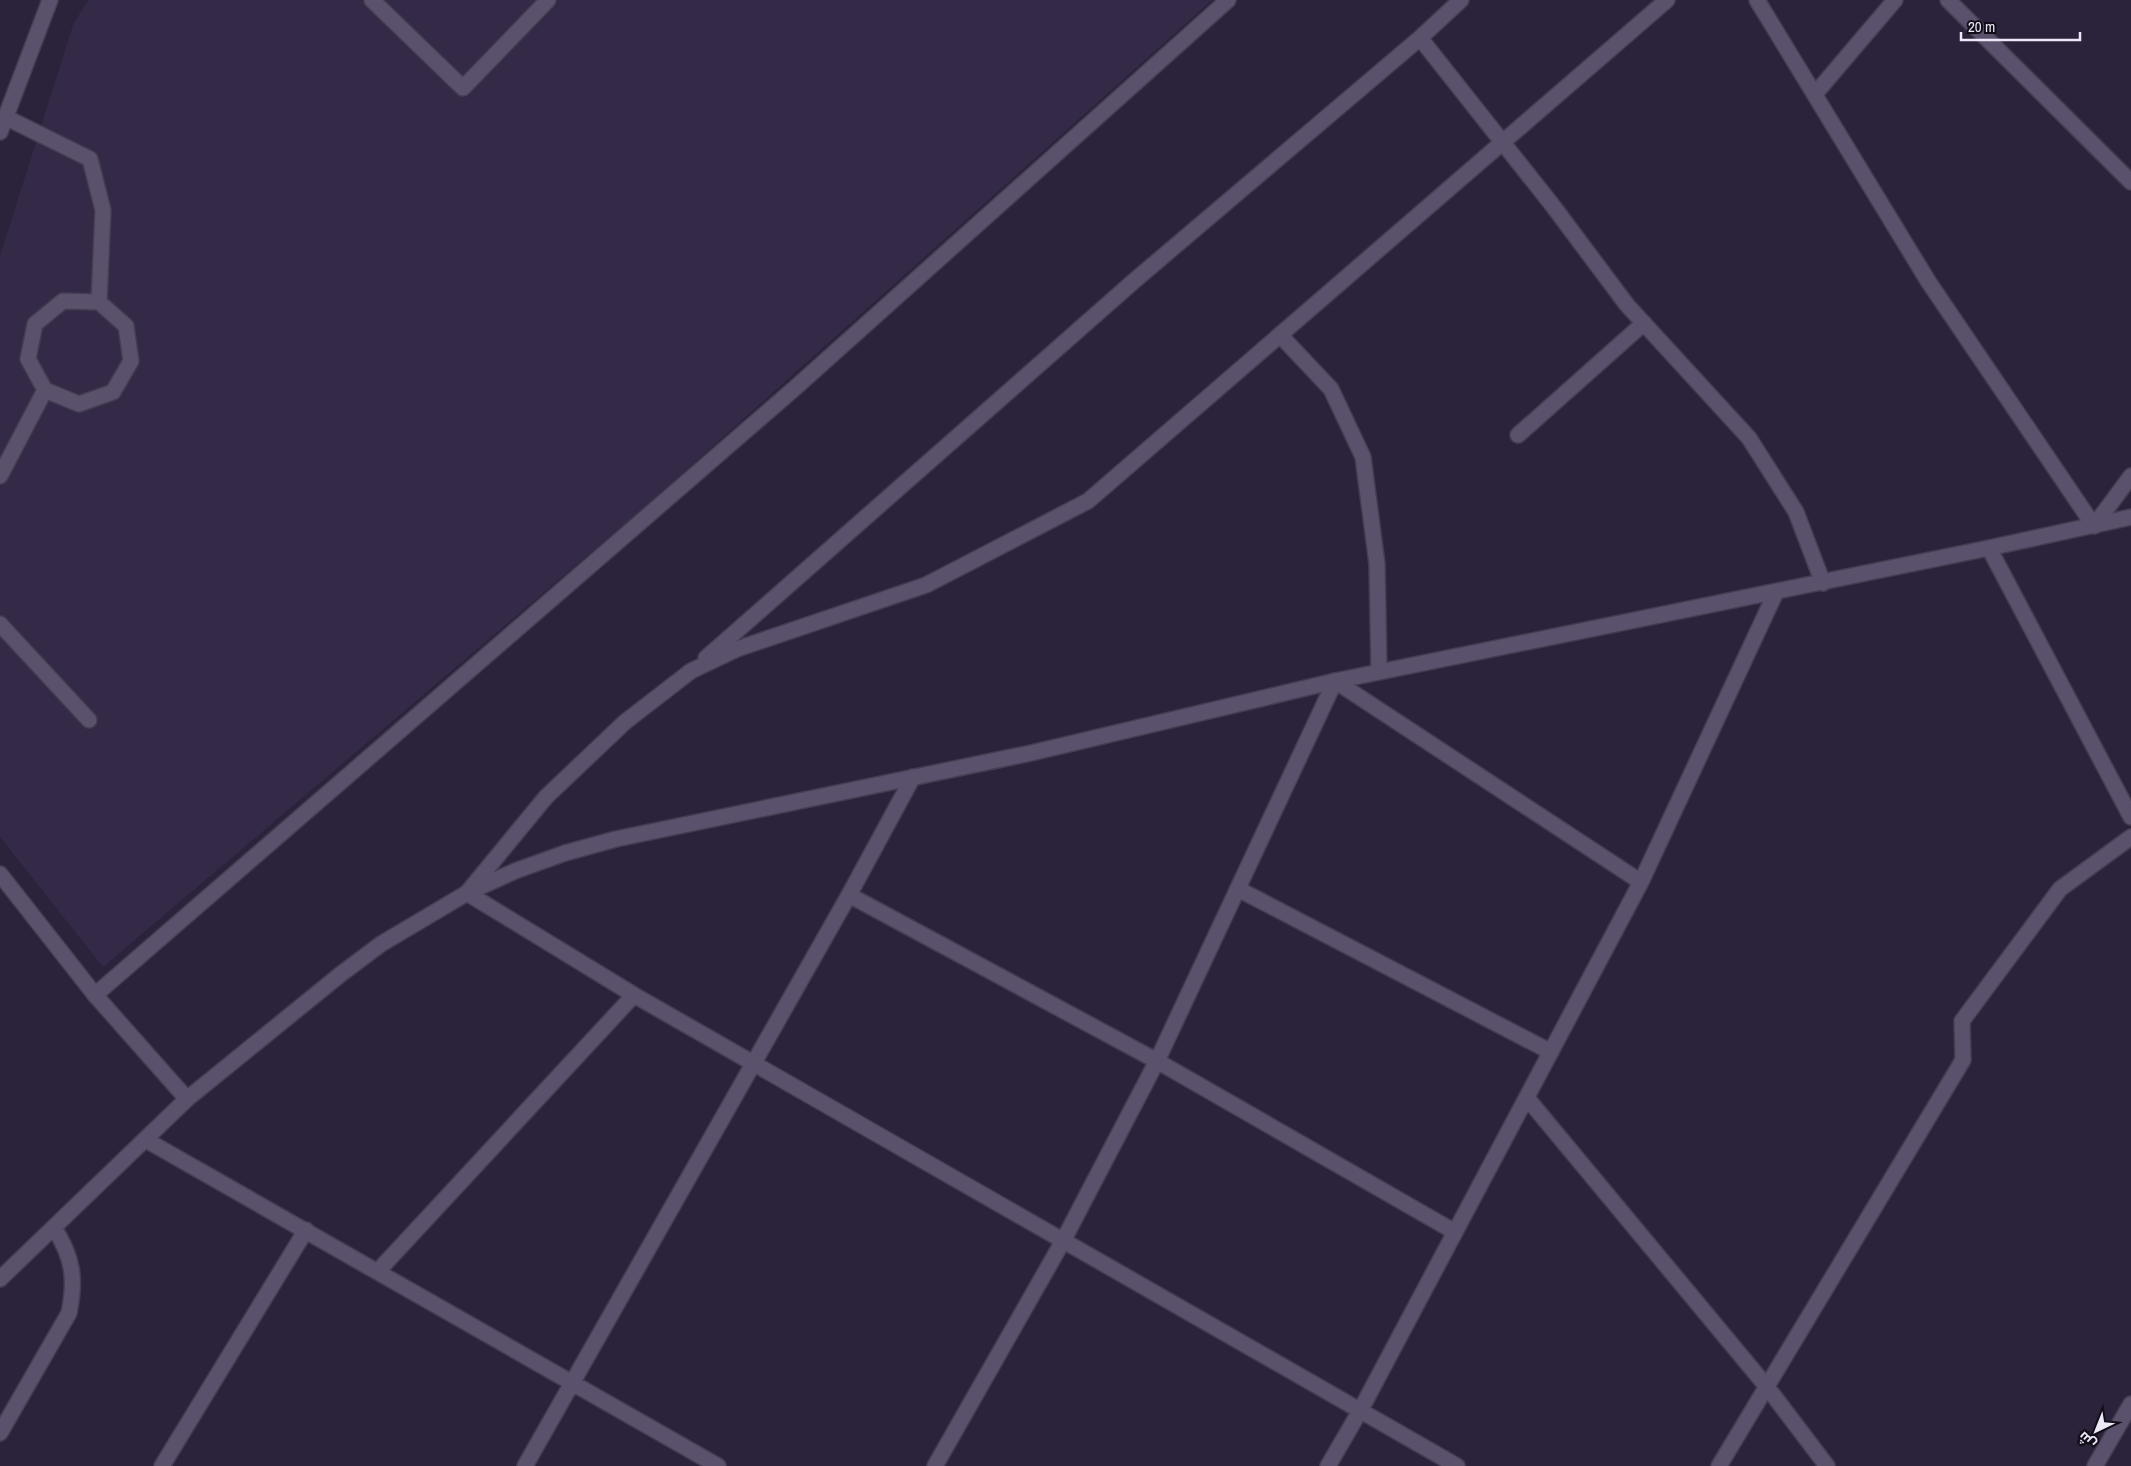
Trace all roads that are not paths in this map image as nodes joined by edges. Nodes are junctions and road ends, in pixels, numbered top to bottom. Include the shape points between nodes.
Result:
1 (50, 0) edge
2 (372, 0) edge
3 (548, 0) edge
4 (1228, 0) edge
5 (1461, 0) edge
6 (1668, 0) edge
7 (1757, 0) edge
8 (1895, 0) edge
9 (1948, 0) edge
10 (1420, 38) junction
11 (1815, 94) junction
12 (5, 117) junction
13 (0, 132) edge
14 (1504, 143) junction
15 (2131, 182) edge
16 (99, 302) junction
17 (1644, 323) junction
18 (1280, 335) junction
19 (45, 390) junction
20 (1518, 435) dead end
21 (0, 476) edge
22 (2131, 476) edge
23 (2131, 517) edge
24 (2094, 526) junction
25 (1989, 548) junction
26 (1823, 582) junction
27 (1776, 592) junction
28 (0, 624) edge
29 (691, 671) junction
30 (1379, 672) junction
31 (1335, 681) junction
32 (89, 720) dead end
33 (913, 777) junction
34 (2131, 817) edge
35 (2131, 837) edge
36 (0, 874) edge
37 (1641, 882) junction
38 (1238, 889) junction
39 (467, 893) junction
40 (849, 895) junction
41 (95, 994) junction
42 (634, 995) junction
43 (1551, 1052) junction
44 (1157, 1061) junction
45 (754, 1064) junction
46 (1527, 1098) junction
47 (187, 1099) junction
48 (146, 1140) junction
49 (54, 1228) junction
50 (306, 1230) junction
51 (1455, 1232) junction
52 (1063, 1240) junction
53 (378, 1271) junction
54 (0, 1278) edge
55 (574, 1383) junction
56 (1766, 1387) junction
57 (2131, 1404) edge
58 (1360, 1411) junction
59 (0, 1433) edge
60 (162, 1466) edge
61 (525, 1466) edge
62 (718, 1466) edge
63 (935, 1466) edge
64 (1328, 1466) edge
65 (1457, 1466) edge
66 (1719, 1466) edge
67 (1827, 1466) edge
68 (2095, 1466) edge

1 - 12 street
2 - 3 street via 463,88
4 - 41 street via 795,388
5 - 10 street
6 - 14 street
7 - 11 street
8 - 11 street
9 - 15 street
10 - 14 street
10 - 29 street via 1134,281
11 - 24 street via 1928,281
12 - 13 street
12 - 16 street via 90,160 103,210
14 - 17 street
14 - 18 street
16 - 19 street via 62,301 35,324 28,359
16 - 19 street via 126,326 131,361 113,392 79,404
17 - 20 street
17 - 26 street via 1749,438 1796,512
18 - 29 street via 1088,501 926,585 736,649
18 - 30 street via 1331,389 1363,457 1377,564
19 - 21 street
22 - 24 street
23 - 24 street
24 - 25 street
25 - 26 street
25 - 34 street
26 - 27 street
27 - 30 street
27 - 37 street
28 - 32 street
29 - 39 street via 625,722 546,798
30 - 31 street
31 - 33 street via 1031,753
31 - 37 street
31 - 38 street
33 - 39 street via 616,838 564,853
33 - 40 street
35 - 56 street via 2060,889 1962,1020 1964,1060
36 - 41 street
37 - 43 street
38 - 43 street
38 - 44 street
39 - 42 street
39 - 47 street via 381,944
40 - 44 street
40 - 45 street
41 - 47 street
42 - 45 street
42 - 53 street
43 - 46 street
44 - 51 street
44 - 52 street
45 - 52 street
45 - 55 street
46 - 51 street
46 - 56 street
47 - 48 street
48 - 49 street
48 - 50 street
49 - 54 street
49 - 59 street via 66,1247 72,1268 74,1291 69,1313
50 - 53 street
50 - 60 street
51 - 58 street
52 - 58 street
52 - 63 street
53 - 55 street
55 - 61 street
55 - 62 street
56 - 66 street
56 - 67 street
57 - 68 street
58 - 64 street
58 - 65 street

